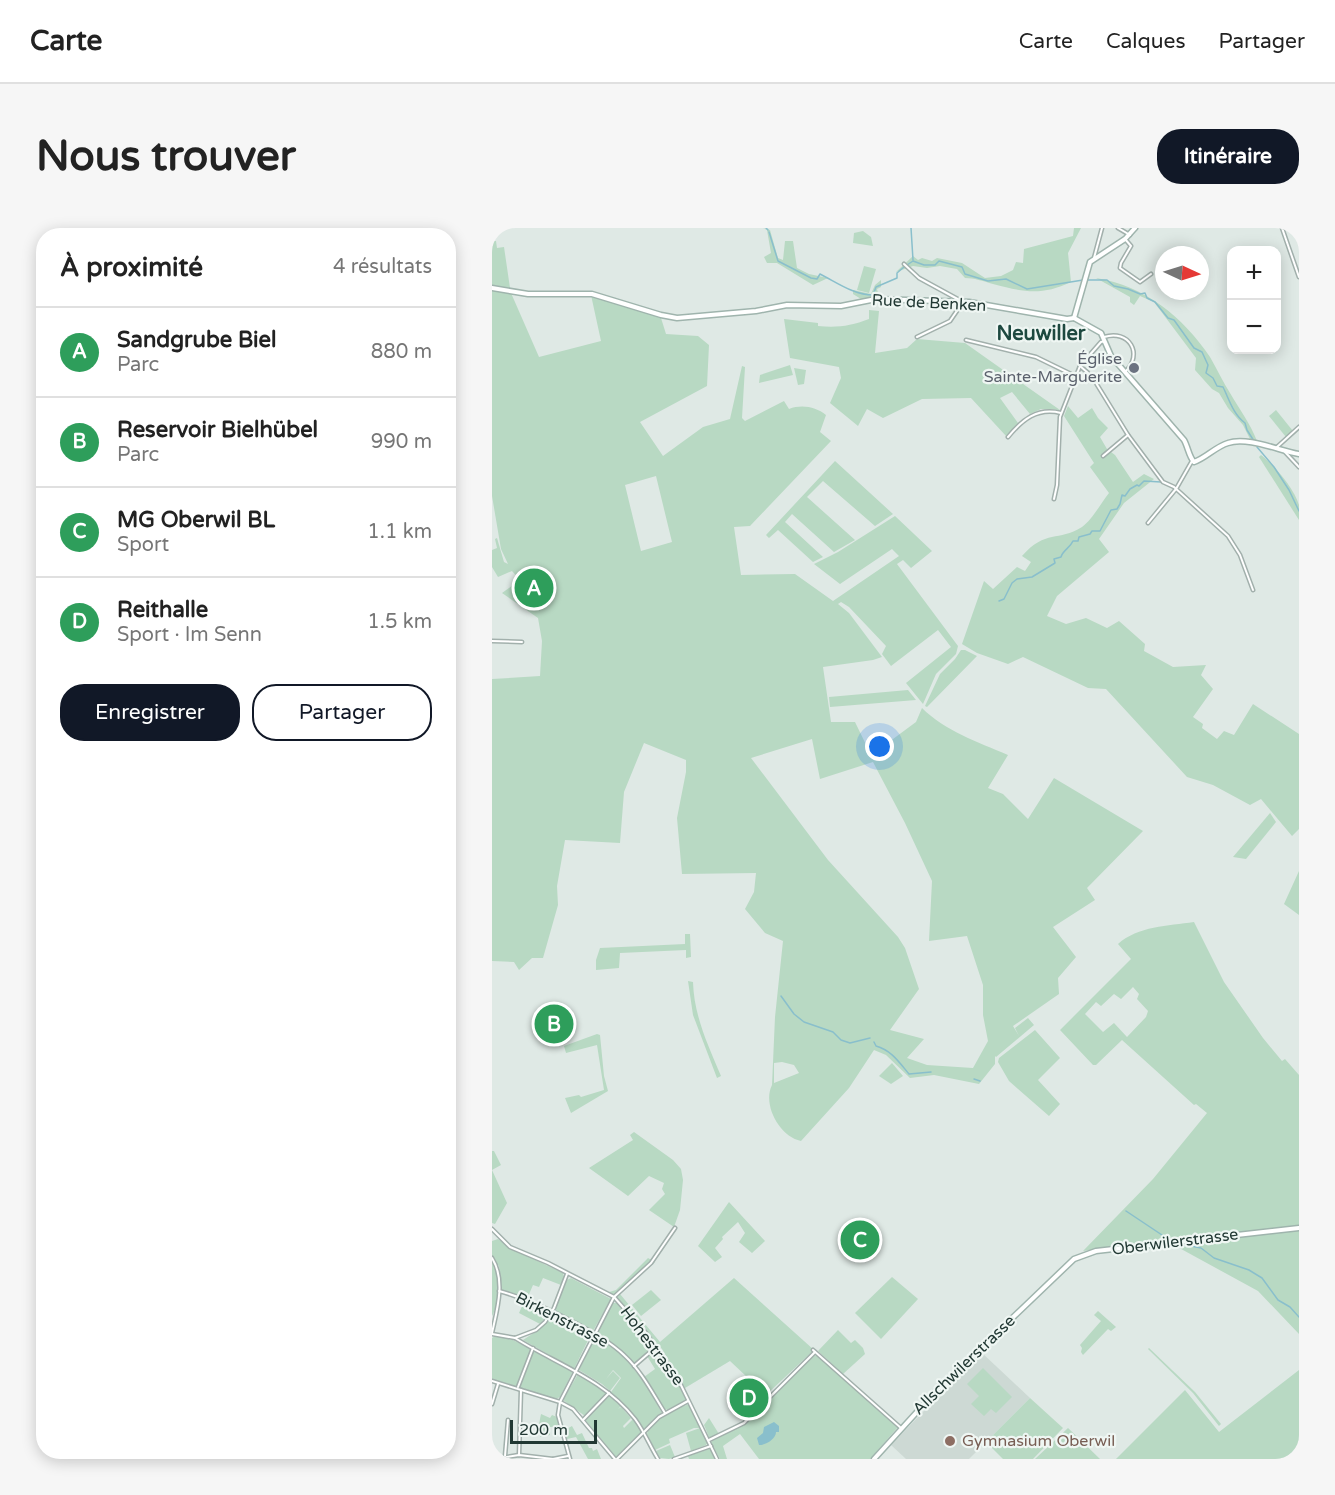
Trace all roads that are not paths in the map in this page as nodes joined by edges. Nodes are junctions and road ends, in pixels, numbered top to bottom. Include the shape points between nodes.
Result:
1 (1101, 228) edge
2 (1118, 228) edge
3 (1135, 228) edge
4 (1282, 228) edge
5 (1130, 235) junction
6 (1125, 239) junction
7 (1094, 258) junction
8 (904, 264) dead end
9 (1151, 274) dead end
10 (1299, 277) edge
11 (492, 288) edge
12 (963, 302) junction
13 (1074, 318) junction
14 (917, 337) dead end
15 (1104, 339) junction
16 (966, 340) dead end
17 (1080, 366) junction
18 (1125, 372) junction
19 (1075, 376) junction
20 (1061, 413) junction
21 (1299, 427) edge
22 (1128, 435) junction
23 (1008, 437) dead end
24 (1277, 447) junction
25 (1284, 450) junction
26 (1299, 454) edge
27 (1103, 456) dead end
28 (1192, 460) junction
29 (1299, 467) edge
30 (1176, 489) junction
31 (1054, 499) dead end
32 (1148, 523) dead end
33 (1253, 590) dead end
34 (492, 641) edge
35 (522, 642) dead end
36 (675, 1228) dead end
37 (1299, 1228) edge
38 (492, 1229) edge
39 (495, 1233) junction
40 (492, 1237) edge
41 (492, 1258) edge
42 (568, 1273) junction
43 (1058, 1274) joint
44 (499, 1291) junction
45 (614, 1297) junction
46 (551, 1312) junction
47 (494, 1319) edge
48 (492, 1334) edge
49 (595, 1334) junction
50 (515, 1338) junction
51 (657, 1347) junction
52 (533, 1348) junction
53 (634, 1366) junction
54 (576, 1371) junction
55 (492, 1381) edge
56 (498, 1383) junction
57 (519, 1389) junction
58 (609, 1392) junction
59 (689, 1400) junction
60 (560, 1402) junction
61 (492, 1404) edge
62 (665, 1413) junction
63 (508, 1420) dead end
64 (583, 1420) junction
65 (901, 1428) junction
66 (644, 1432) junction
67 (709, 1440) junction
68 (711, 1446) junction
69 (519, 1455) junction
70 (505, 1456) junction
71 (569, 1458) edge
72 (495, 1459) edge
73 (553, 1459) edge
74 (616, 1459) edge
75 (658, 1459) edge
76 (674, 1459) edge
77 (717, 1459) edge
78 (874, 1459) edge

1 - 7 street
2 - 5 street
3 - 5 street
4 - 10 street
5 - 6 street
6 - 7 street
6 - 9 street via 1131,246 1120,268 1140,282
7 - 13 street
8 - 12 street via 919,278
11 - 12 street, Rue de Benken via 528,294 594,294 671,317 749,312 784,305 841,306 874,298
12 - 13 street, Rue de Benken
12 - 14 street via 950,321
13 - 15 street via 1099,331
15 - 17 street
15 - 18 street via 1111,356
15 - 18 street via 1119,336 1129,341 1134,359
16 - 19 street via 1036,357
17 - 19 street
17 - 22 street via 1096,383
18 - 28 street via 1184,440
19 - 20 street
20 - 23 street via 1047,411 1034,415
20 - 31 street
21 - 24 street
22 - 27 street
22 - 30 street via 1163,482
24 - 25 street
24 - 28 street via 1232,442
25 - 26 street
25 - 29 street
28 - 30 street
30 - 32 street
30 - 33 street via 1228,536 1243,561
34 - 35 street
36 - 45 street via 651,1263
37 - 43 street, Oberwilerstrasse via 1096,1251 1074,1259
38 - 39 street, Hohestrasse
39 - 40 street
39 - 42 street, Hohestrasse via 513,1248
41 - 44 street via 499,1274
42 - 45 street, Hohestrasse
42 - 46 street
43 - 65 street, Allschwilerstrasse
44 - 46 street, Birkenstrasse
44 - 47 street
45 - 49 street
45 - 51 street, Hohestrasse
46 - 49 street, Birkenstrasse
46 - 50 street via 537,1330
47 - 48 street
48 - 50 street
49 - 53 street, Birkenstrasse
49 - 54 street
50 - 52 street
51 - 53 street
51 - 59 street, Hohestrasse
52 - 54 street
52 - 57 street
53 - 62 street, Birkenstrasse
54 - 58 street
54 - 60 street
55 - 56 street
56 - 57 street
56 - 61 street
57 - 60 street
57 - 69 street
58 - 64 street
58 - 66 street
59 - 62 street
59 - 67 street, Hohestrasse
60 - 64 street
60 - 71 street via 558,1415
62 - 66 street
63 - 70 street
64 - 74 street
65 - 67 street via 814,1351 744,1423
65 - 78 street, Allschwilerstrasse
66 - 74 street
66 - 75 street
67 - 68 street, Hohestrasse
68 - 76 street
68 - 77 street, Hohestrasse
69 - 70 street
69 - 73 street
70 - 72 street
71 - 73 street

